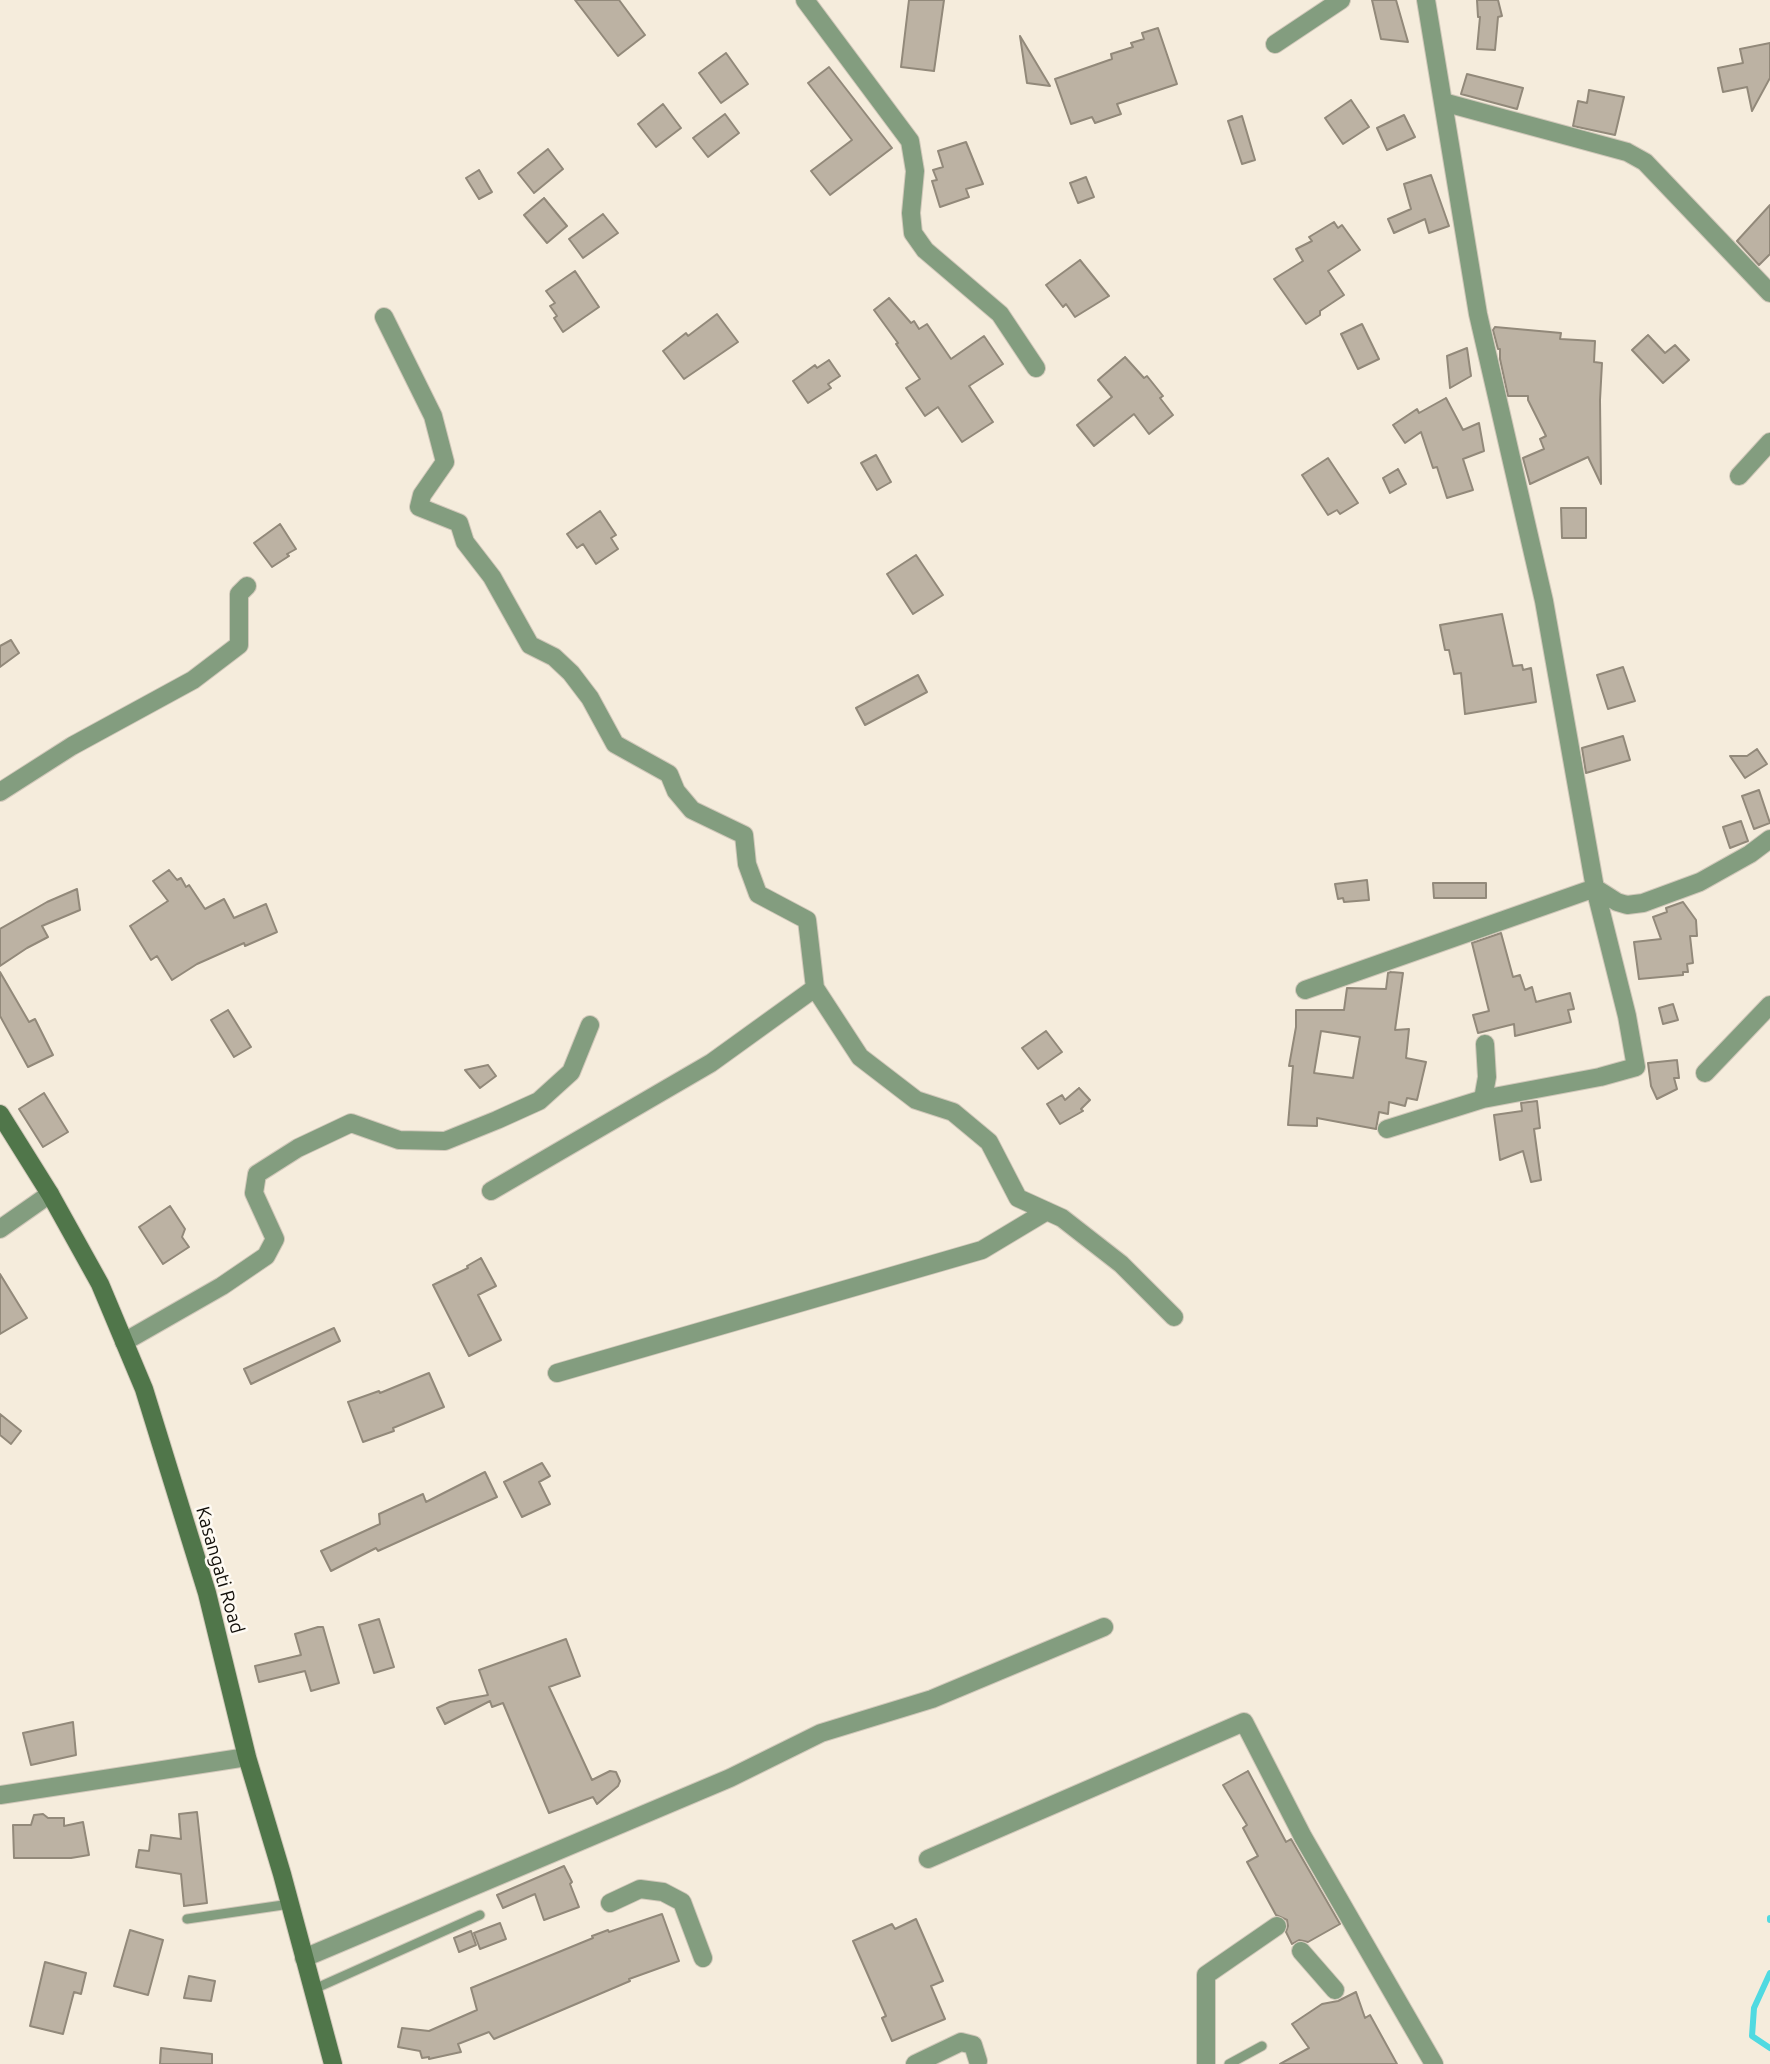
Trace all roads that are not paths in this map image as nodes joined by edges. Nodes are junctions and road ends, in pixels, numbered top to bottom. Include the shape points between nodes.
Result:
1 (805, 0) edge
2 (1341, 0) edge
3 (1426, 0) edge
4 (1275, 44) dead end
5 (1443, 102) junction
6 (1770, 293) edge
7 (384, 317) dead end
8 (1036, 368) dead end
9 (1770, 442) edge
10 (1739, 476) dead end
11 (247, 586) dead end
12 (0, 792) edge
13 (1770, 839) edge
14 (1595, 888) junction
15 (815, 988) junction
16 (1305, 989) dead end
17 (1770, 1005) edge
18 (590, 1025) dead end
19 (1485, 1044) dead end
20 (1705, 1073) dead end
21 (1483, 1099) junction
22 (0, 1114) edge
23 (1387, 1129) dead end
24 (491, 1191) dead end
25 (50, 1194) junction
26 (1047, 1211) junction
27 (0, 1229) edge
28 (1174, 1317) dead end
29 (124, 1342) junction
30 (557, 1373) dead end
31 (1104, 1627) dead end
32 (247, 1757) junction
33 (0, 1795) edge
34 (928, 1859) dead end
35 (610, 1903) dead end
36 (290, 1904) junction
37 (480, 1915) dead end
38 (187, 1919) dead end
39 (1277, 1926) dead end
40 (1301, 1951) dead end
41 (304, 1958) junction
42 (703, 1958) dead end
43 (312, 1990) junction
44 (1335, 1990) dead end
45 (1262, 2046) dead end
46 (978, 2061) dead end
47 (333, 2064) edge
48 (915, 2064) edge
49 (1206, 2064) edge
50 (1228, 2064) edge
51 (1434, 2064) edge

1 - 8 street via 909,141 915,171 913,233 925,250 1000,314
2 - 4 street
3 - 5 street
5 - 6 street via 1627,152 1645,162
5 - 14 street via 1478,314 1544,601
7 - 15 street via 433,416 445,462 419,507 458,523 465,542 492,576 530,645 554,657 571,673 615,744 669,774 692,810 744,835 747,864 758,894 807,920
9 - 10 street
11 - 12 street via 239,594 239,645 193,680 72,746
13 - 14 street via 1700,882 1643,903 1617,902
14 - 16 street
14 - 21 street via 1636,1067
15 - 24 street via 712,1063
15 - 26 street via 860,1057 916,1100 953,1112 989,1142 1018,1198
17 - 20 street
18 - 29 street via 571,1072 539,1101 497,1120 445,1141 399,1140 351,1124 298,1148 257,1174 254,1193 275,1239 266,1256
19 - 21 street
21 - 23 street
22 - 25 street, Kasangati Road
25 - 27 street
25 - 29 street, Kasangati Road via 100,1284
26 - 28 street via 1121,1264
26 - 30 street via 982,1250
29 - 32 street, Kasangati Road via 144,1389 207,1593
31 - 41 street via 932,1699 821,1733 730,1778
32 - 33 street
32 - 36 street, Kasangati Road
34 - 51 street via 1244,1722 1303,1837
35 - 42 street via 640,1889 663,1892 682,1902
36 - 38 lane
36 - 41 street, Kasangati Road
37 - 43 lane
39 - 49 street via 1206,1975
40 - 44 street
41 - 43 street, Kasangati Road
43 - 47 street, Kasangati Road
45 - 50 lane
46 - 48 street via 972,2045 961,2042

